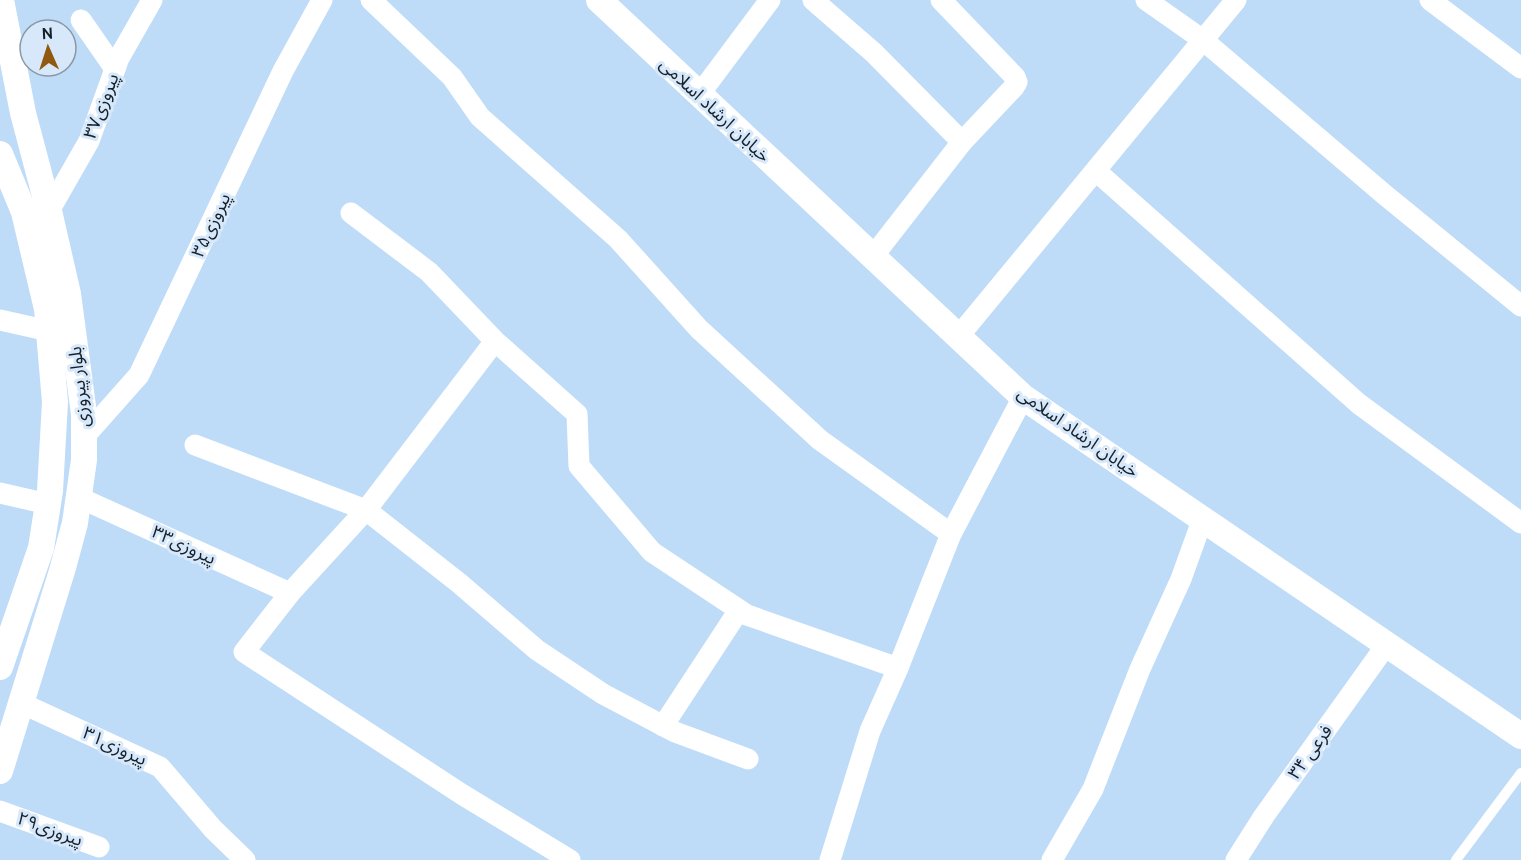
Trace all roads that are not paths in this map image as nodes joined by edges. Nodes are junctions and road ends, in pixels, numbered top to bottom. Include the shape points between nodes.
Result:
1 (1, 0) edge
2 (152, 0) edge
3 (322, 0) edge
4 (371, 0) edge
5 (599, 0) edge
6 (770, 0) edge
7 (813, 0) edge
8 (941, 0) edge
9 (1146, 0) edge
10 (1236, 0) edge
11 (1430, 0) edge
12 (81, 20) dead end
13 (1203, 40) junction
14 (1521, 68) edge
15 (115, 69) junction
16 (699, 95) junction
17 (962, 141) junction
18 (0, 154) edge
19 (1096, 171) junction
20 (49, 211) junction
21 (351, 213) dead end
22 (874, 255) junction
23 (1521, 306) edge
24 (0, 320) edge
25 (49, 332) junction
26 (958, 337) junction
27 (495, 340) junction
28 (1023, 397) junction
29 (84, 437) junction
30 (195, 445) dead end
31 (0, 493) edge
32 (78, 497) junction
33 (48, 504) junction
34 (366, 510) junction
35 (1203, 518) junction
36 (1521, 523) edge
37 (951, 534) junction
38 (290, 594) junction
39 (739, 610) junction
40 (1387, 644) junction
41 (0, 667) edge
42 (898, 668) junction
43 (21, 703) junction
44 (663, 726) junction
45 (1521, 736) edge
46 (748, 759) dead end
47 (0, 771) edge
48 (1521, 773) edge
49 (0, 811) edge
50 (99, 846) dead end
51 (245, 860) edge
52 (570, 860) edge
53 (830, 860) edge
54 (1052, 860) edge
55 (1236, 860) edge
56 (1456, 860) edge

1 - 20 street, بلوار پیروزی via 22,113
2 - 15 street, پیروزی۳۷
3 - 29 street, پیروزی۳۵ via 283,71 139,375
4 - 37 street via 452,77 480,117 618,239 699,329 820,440
5 - 16 street, خیابان ارشاد اسلامی
6 - 16 street
7 - 17 street via 874,53
8 - 17 street via 1017,82
9 - 13 street
10 - 13 street
11 - 14 street
12 - 15 street
13 - 19 street
13 - 23 street
15 - 20 street, پیروزی۳۷ via 89,141
16 - 22 street, خیابان ارشاد اسلامی
17 - 22 street
18 - 25 street, بلوار پیروزی via 24,212
19 - 26 street
19 - 36 street via 1359,404
20 - 29 street, بلوار پیروزی via 68,294
21 - 27 street via 429,272
22 - 26 street, خیابان ارشاد اسلامی
24 - 25 street
25 - 33 street, بلوار پیروزی via 55,402
26 - 28 street, خیابان ارشاد اسلامی
27 - 34 street
27 - 39 street via 577,414 579,466 652,552
28 - 35 street, خیابان ارشاد اسلامی
28 - 37 street
29 - 32 street, بلوار پیروزی
30 - 34 street
31 - 33 street
32 - 38 street, پیروزی۳۳
32 - 43 street, بلوار پیروزی via 63,571
33 - 41 street, بلوار پیروزی via 40,548
34 - 38 street
34 - 44 street via 537,650 603,694
35 - 40 street, خیابان ارشاد اسلامی
35 - 54 street via 1093,789
37 - 42 street
38 - 52 street via 244,652
39 - 42 street
39 - 44 street
40 - 45 street, خیابان ارشاد اسلامی
40 - 55 street, فرعی ۳۴
42 - 53 street via 870,730
43 - 47 street, بلوار پیروزی
43 - 51 street, پیروزی۳۱ via 160,766 213,830
44 - 46 street
48 - 56 lane
49 - 50 street, پیروزی۲۹

